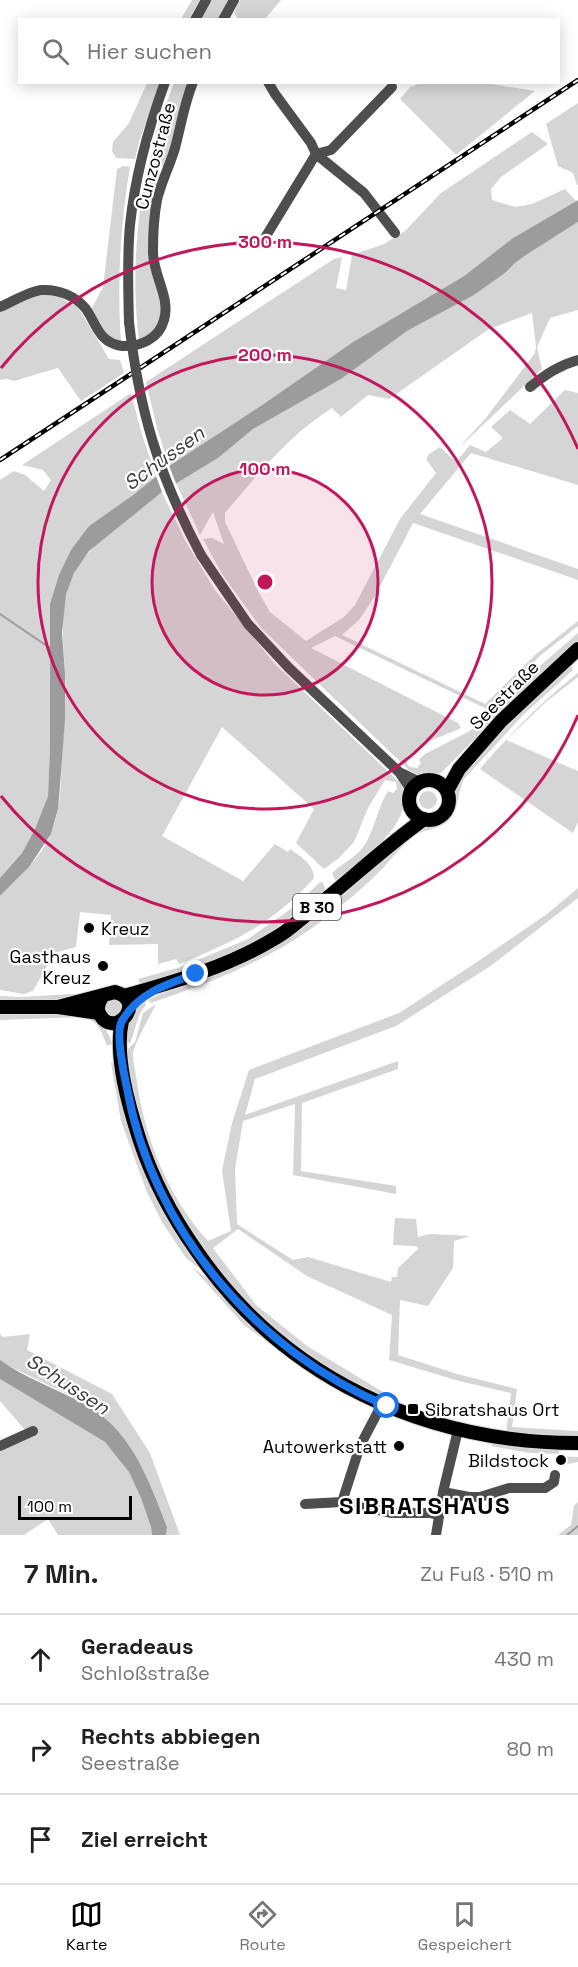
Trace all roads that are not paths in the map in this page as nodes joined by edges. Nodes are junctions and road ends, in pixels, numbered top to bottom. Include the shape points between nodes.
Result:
1 (206, 0) edge
2 (234, 0) edge
3 (196, 18) edge
4 (226, 18) edge
5 (164, 84) edge
6 (192, 84) edge
7 (269, 84) edge
8 (392, 87) dead end
9 (316, 154) junction
10 (395, 233) dead end
11 (266, 236) dead end
12 (0, 307) edge
13 (578, 360) edge
14 (530, 387) dead end
15 (578, 649) edge
16 (459, 769) junction
17 (436, 781) junction
18 (415, 786) junction
19 (447, 791) junction
20 (411, 808) junction
21 (424, 819) junction
22 (390, 844) junction
23 (102, 997) junction
24 (58, 1007) junction
25 (0, 1008) edge
26 (116, 1012) junction
27 (382, 1404) junction
28 (442, 1426) junction
29 (458, 1430) junction
30 (33, 1431) dead end
31 (578, 1443) edge
32 (0, 1446) edge
33 (452, 1454) junction
34 (555, 1475) dead end
35 (443, 1492) junction
36 (342, 1502) junction
37 (305, 1504) dead end
38 (438, 1515) junction
39 (436, 1535) edge

1 - 3 street
2 - 4 street
5 - 18 street, bridge via 142,153 132,206 128,264 129,322 137,381 154,448 173,499 201,555 248,624 289,668
6 - 12 street, Cunzostraße via 158,199 152,253 167,307 164,322 153,337 143,344 110,344 98,333 85,309 56,290 40,290
7 - 9 street
8 - 9 street via 330,150
9 - 10 street via 364,193
9 - 11 street
13 - 14 street via 552,370
15 - 16 main road, Seestraße via 501,721
16 - 17 main road, Seestraße
16 - 19 main road, Seestraße
17 - 18 main road, Seestraße
17 - 19 main road
18 - 20 main road via 409,796
19 - 21 main road, Seestraße via 449,803 444,813 435,819
20 - 21 main road
20 - 22 main road, Seestraße / B 30
21 - 22 main road, Seestraße / B 30
22 - 26 main road, Seestraße / B 30 via 279,936 236,959 156,988
23 - 24 main road
23 - 26 main road via 98,1006
23 - 26 main road via 112,992
24 - 25 main road
24 - 26 main road
26 - 27 main road via 128,1098 157,1186 180,1228 233,1298 264,1328 327,1376
27 - 28 main road
27 - 36 street via 360,1446
28 - 29 main road
28 - 33 street
29 - 31 main road via 512,1439
29 - 33 street
30 - 32 street
33 - 35 street
34 - 35 street via 554,1482 545,1488 509,1488 480,1497
35 - 38 street
36 - 37 street
36 - 38 street via 392,1513
38 - 39 street

